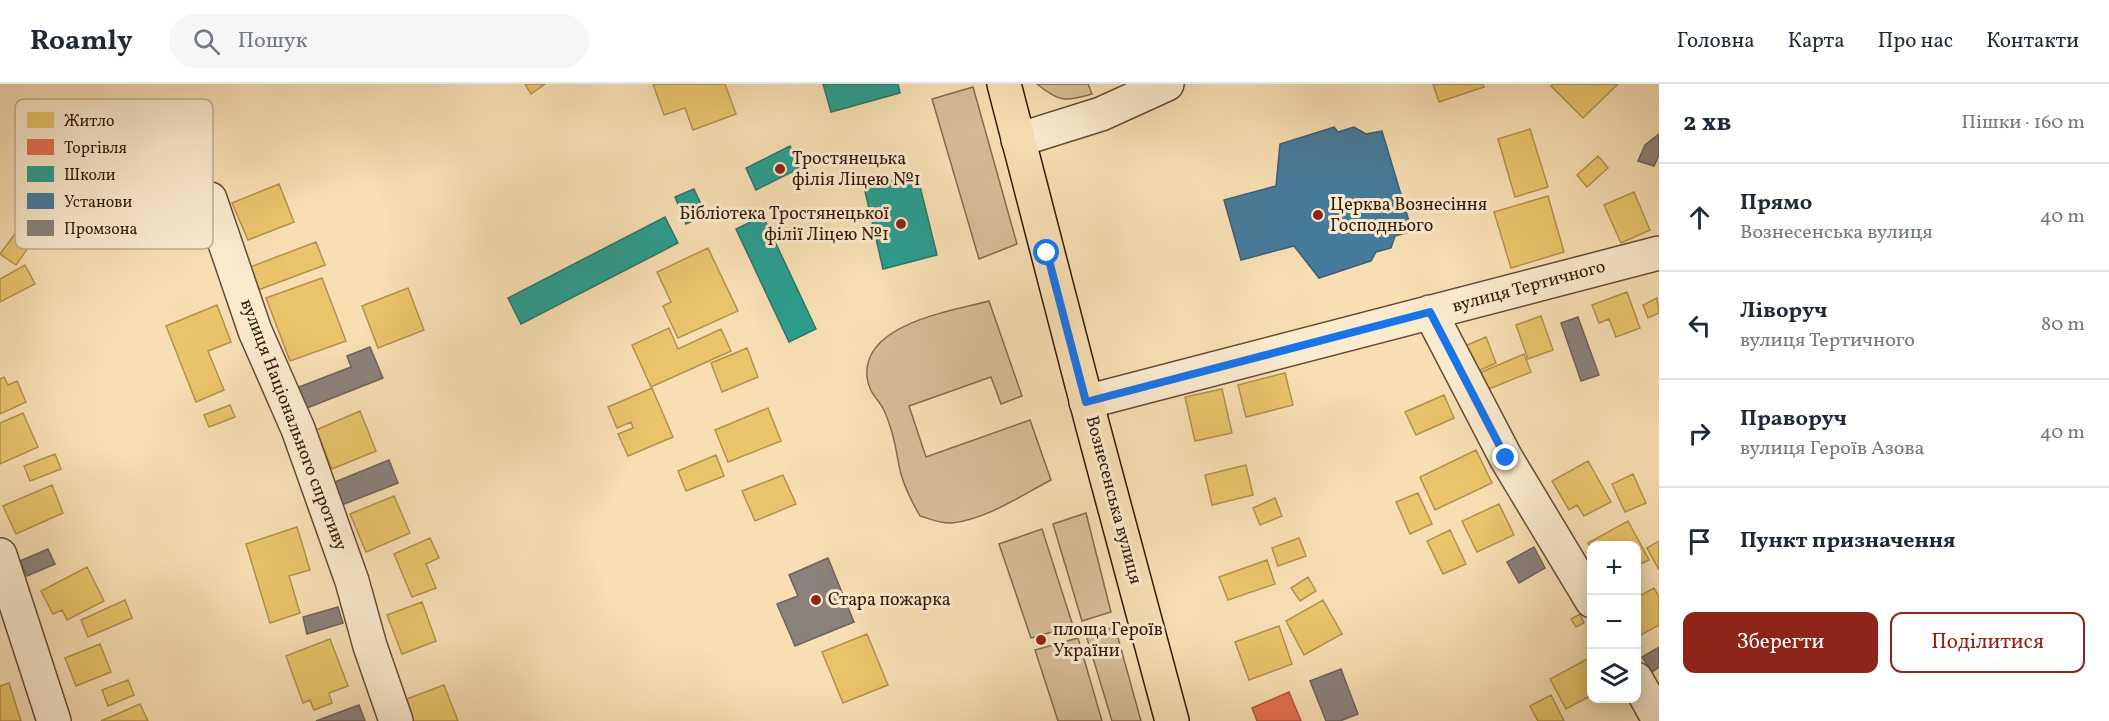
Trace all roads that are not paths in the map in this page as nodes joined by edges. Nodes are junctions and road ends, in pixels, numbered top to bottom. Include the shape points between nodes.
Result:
1 (1004, 84) edge
2 (1167, 84) edge
3 (1018, 140) junction
4 (213, 208) edge
5 (1659, 253) edge
6 (1430, 312) junction
7 (1086, 402) junction
8 (0, 555) edge
9 (1588, 595) edge
10 (1641, 689) edge
11 (1659, 720) edge
12 (54, 721) edge
13 (396, 721) edge
14 (1172, 721) edge

1 - 3 main road, Вознесенська вулиця
2 - 3 street via 1101,114
3 - 7 main road, Вознесенська вулиця
4 - 13 street, вулиця Національного спротиву via 255,331 298,429
5 - 6 street, вулиця Тертичного
6 - 7 street, вулиця Тертичного
6 - 9 street via 1506,458
7 - 14 main road, Вознесенська вулиця
8 - 12 street
10 - 11 street

